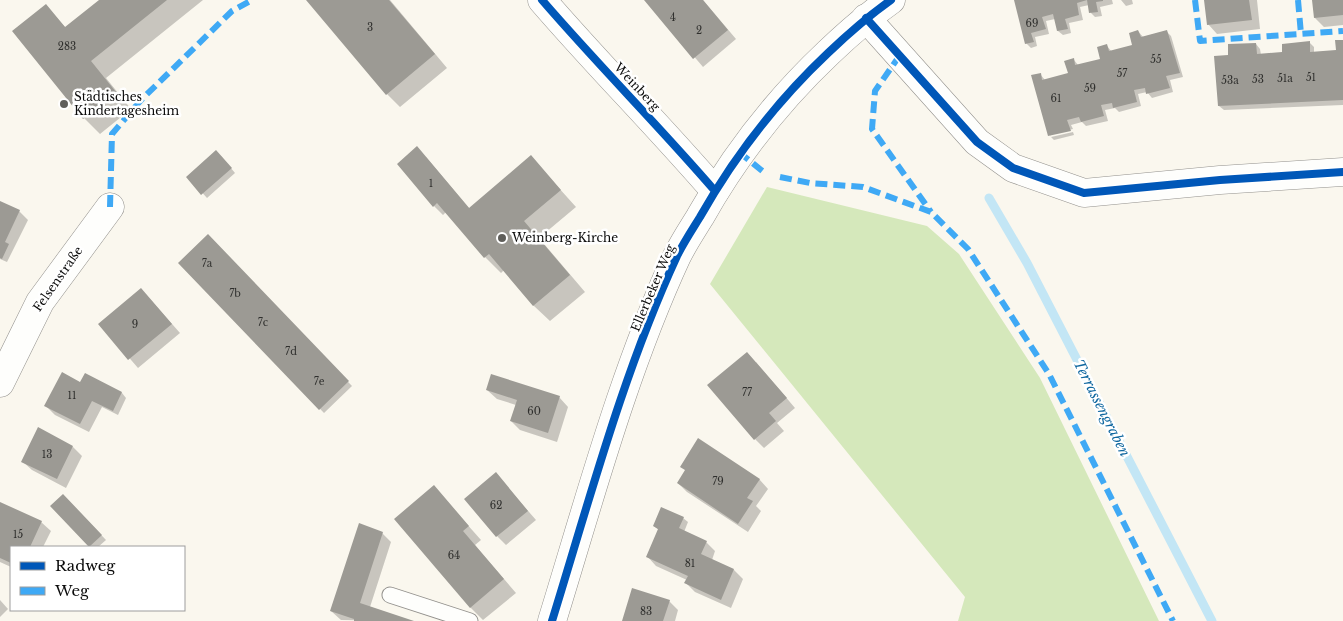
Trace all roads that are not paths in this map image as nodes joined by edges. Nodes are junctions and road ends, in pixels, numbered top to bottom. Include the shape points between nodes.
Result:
1 (542, 0) edge
2 (891, 0) edge
3 (866, 18) junction
4 (1343, 172) edge
5 (715, 190) junction
6 (110, 206) dead end
7 (0, 383) edge
8 (390, 595) dead end
9 (470, 621) edge
10 (552, 621) edge

1 - 5 street, Weinberg
2 - 3 street, Ellerbeker Weg
3 - 4 street via 978,142 1013,168 1084,193
3 - 5 street, Ellerbeker Weg via 802,77 774,108 739,152
5 - 10 street, Ellerbeker Weg via 678,255 631,368
6 - 7 street, Felsenstraße via 40,302
8 - 9 lane

